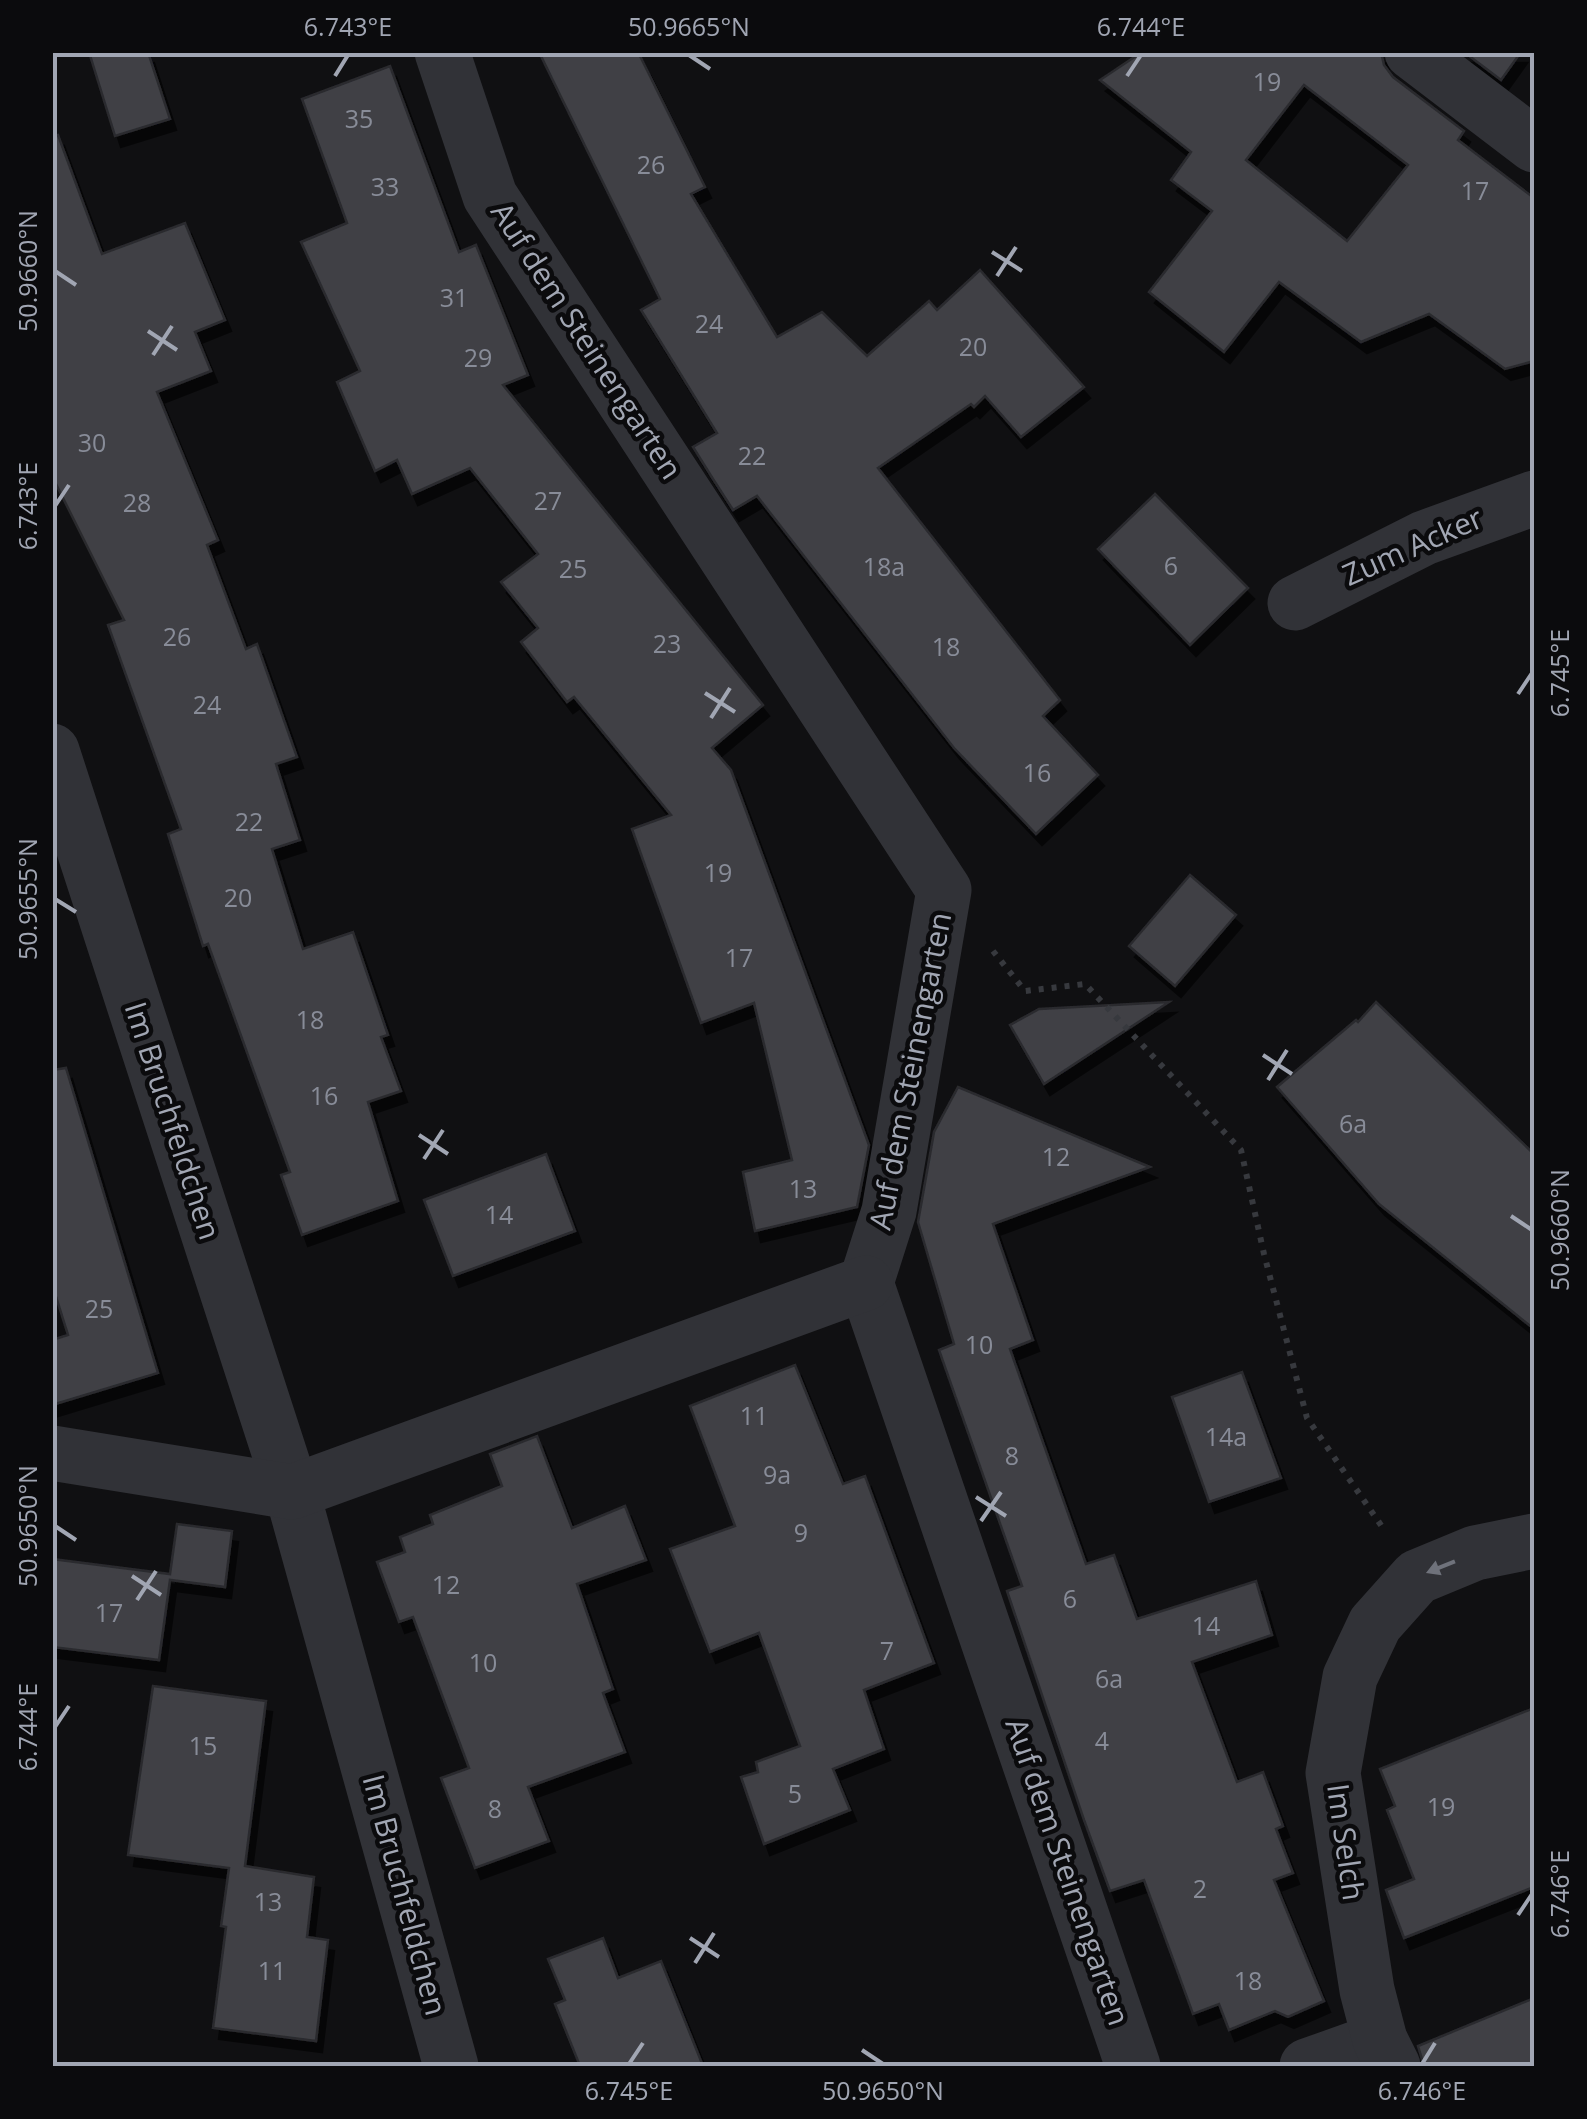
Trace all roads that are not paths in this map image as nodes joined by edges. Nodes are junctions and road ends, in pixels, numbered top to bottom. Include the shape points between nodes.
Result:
1 (442, 52) edge
2 (1412, 52) edge
3 (1534, 145) edge
4 (1534, 498) edge
5 (1295, 603) dead end
6 (52, 751) edge
7 (866, 1283) junction
8 (52, 1453) edge
9 (292, 1492) junction
10 (1534, 1540) edge
11 (1376, 2041) edge
12 (451, 2066) edge
13 (1133, 2066) edge
14 (1307, 2066) edge

1 - 7 street, Auf dem Steinengarten via 490,196 944,890 889,1210
2 - 3 street
4 - 5 street, Zum Acker via 1424,538
6 - 9 street, Im Bruchfeldchen
7 - 9 street
7 - 13 street, Auf dem Steinengarten
8 - 9 street
9 - 12 street, Im Bruchfeldchen
10 -> 11 street, Im Selch via 1475,1553 1417,1577 1374,1624 1350,1677 1333,1773
11 - 14 street

